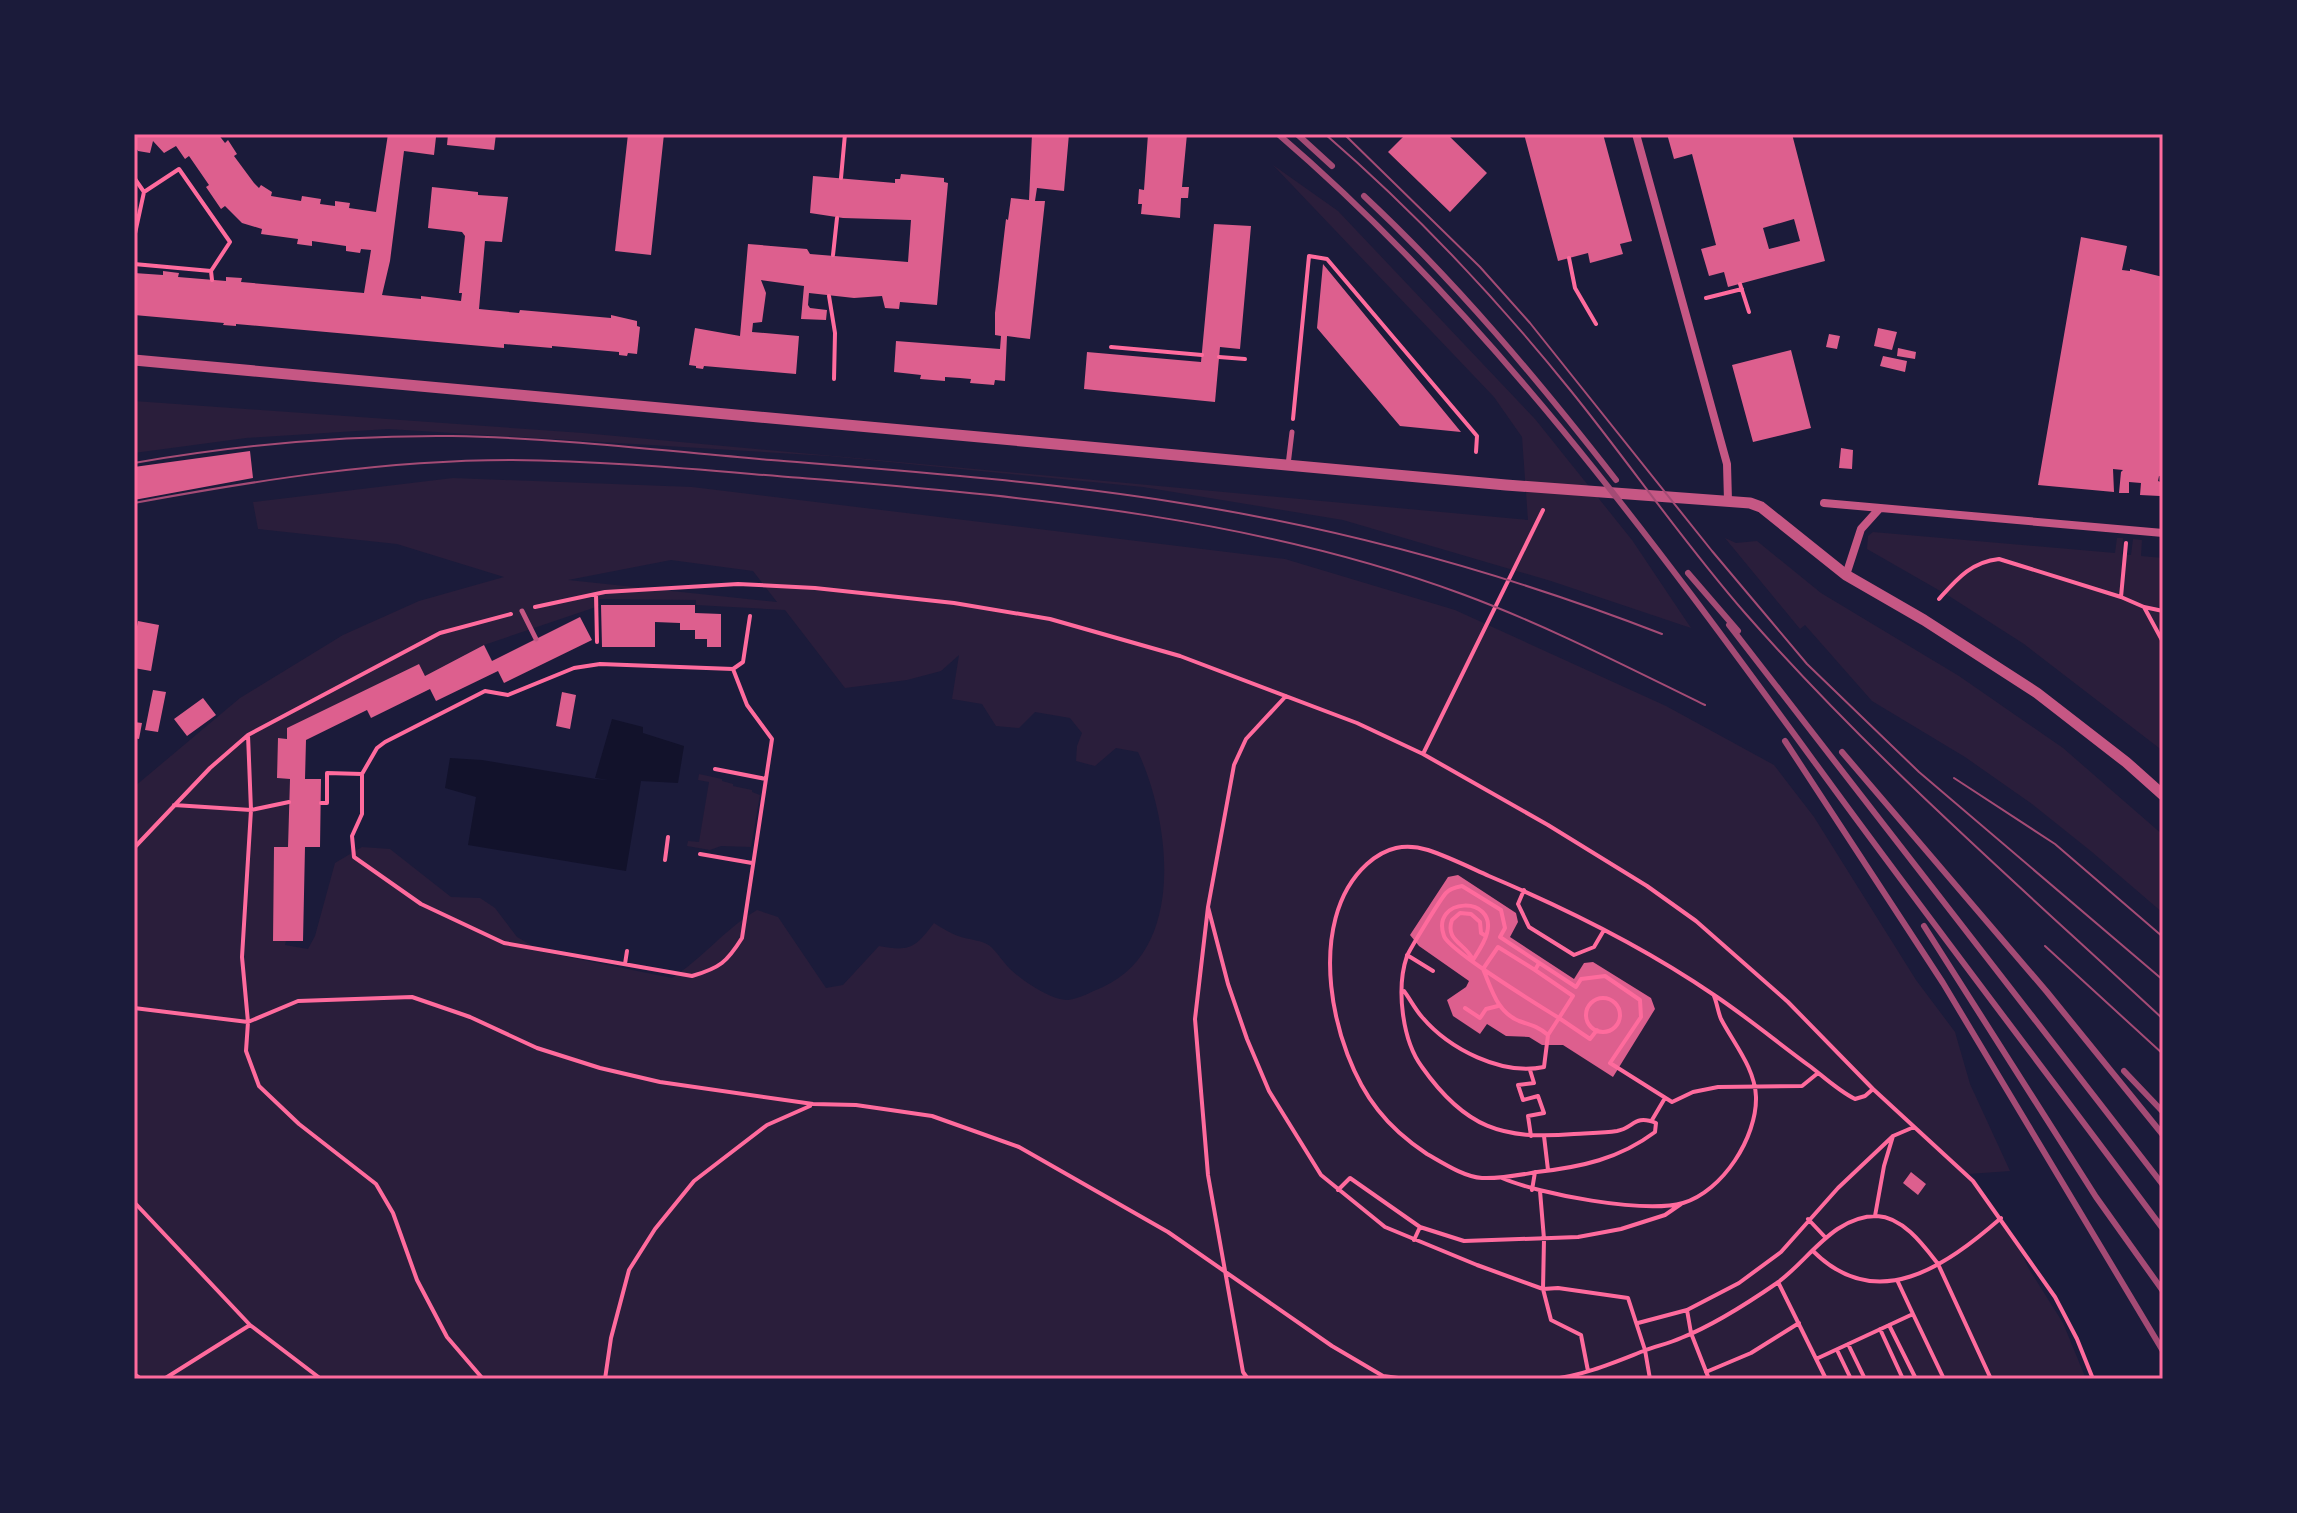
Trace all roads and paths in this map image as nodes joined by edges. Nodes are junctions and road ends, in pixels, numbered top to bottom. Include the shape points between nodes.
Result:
1 (845, 134) edge
2 (1636, 134) edge
3 (841, 178) dead end
4 (135, 179) edge
5 (144, 192) junction
6 (837, 218) dead end
7 (134, 238) edge
8 (833, 255) dead end
9 (1569, 258) dead end
10 (134, 264) edge
11 (211, 271) junction
12 (212, 280) dead end
13 (829, 296) dead end
14 (1706, 298) dead end
15 (1749, 312) dead end
16 (1596, 324) dead end
17 (1111, 347) dead end
18 (1202, 355) dead end
19 (1219, 357) dead end
20 (1245, 359) dead end
21 (134, 360) edge
22 (834, 379) dead end
23 (1292, 432) joint
24 (1476, 452) dead end
25 (1288, 465) junction
26 (1728, 501) junction
27 (1824, 503) dead end
28 (1879, 509) junction
29 (1543, 510) dead end
30 (2163, 533) edge
31 (2127, 540) dead end
32 (1846, 575) junction
33 (596, 594) junction
34 (2121, 597) junction
35 (1939, 599) dead end
36 (2144, 607) junction
37 (522, 611) junction
38 (2163, 611) edge
39 (750, 616) dead end
40 (536, 639) dead end
41 (597, 642) dead end
42 (2163, 642) edge
43 (733, 669) junction
44 (1286, 696) junction
45 (248, 735) junction
46 (1423, 754) junction
47 (715, 769) dead end
48 (362, 774) junction
49 (766, 779) junction
50 (2163, 795) edge
51 (289, 802) dead end
52 (321, 803) dead end
53 (174, 805) junction
54 (251, 810) junction
55 (668, 837) dead end
56 (134, 848) edge
57 (700, 854) dead end
58 (665, 860) dead end
59 (753, 863) junction
60 (1524, 890) junction
61 (1208, 907) junction
62 (1604, 930) junction
63 (1487, 936) junction
64 (627, 951) dead end
65 (1407, 955) junction
66 (1473, 960) junction
67 (1539, 963) junction
68 (625, 964) junction
69 (1483, 969) junction
70 (1535, 970) junction
71 (1433, 971) dead end
72 (1403, 989) junction
73 (1714, 995) junction
74 (1498, 1006) junction
75 (134, 1008) edge
76 (1465, 1008) dead end
77 (1559, 1018) junction
78 (248, 1022) junction
79 (1597, 1030) junction
80 (1548, 1035) junction
81 (1530, 1070) junction
82 (1818, 1073) junction
83 (1754, 1086) junction
84 (1873, 1089) junction
85 (1665, 1098) junction
86 (813, 1104) junction
87 (1652, 1122) junction
88 (1914, 1127) junction
89 (1896, 1135) junction
90 (1531, 1136) junction
91 (1544, 1136) junction
92 (1548, 1171) junction
93 (1535, 1172) junction
94 (1500, 1178) junction
95 (1338, 1190) junction
96 (1532, 1190) junction
97 (1540, 1191) junction
98 (134, 1202) edge
99 (1683, 1203) junction
100 (1875, 1216) junction
101 (2001, 1218) junction
102 (1808, 1219) junction
103 (1420, 1227) junction
104 (1825, 1237) junction
105 (1544, 1239) junction
106 (1414, 1240) junction
107 (1813, 1251) junction
108 (1938, 1264) junction
109 (1224, 1272) junction
110 (1897, 1281) junction
111 (1778, 1282) junction
112 (1543, 1289) junction
113 (1687, 1310) junction
114 (1913, 1314) junction
115 (1637, 1323) junction
116 (1799, 1323) junction
117 (250, 1325) junction
118 (1889, 1325) junction
119 (1880, 1329) junction
120 (1691, 1333) junction
121 (1848, 1344) junction
122 (1645, 1350) junction
123 (1837, 1350) junction
124 (1816, 1359) junction
125 (1588, 1371) junction
126 (1706, 1372) junction
127 (134, 1374) edge
128 (1383, 1378) edge
129 (1564, 1378) edge
130 (141, 1379) edge
131 (164, 1379) edge
132 (321, 1379) edge
133 (483, 1379) edge
134 (605, 1379) edge
135 (1248, 1379) edge
136 (1406, 1379) edge
137 (1552, 1379) edge
138 (1650, 1379) edge
139 (1709, 1379) edge
140 (1826, 1379) edge
141 (1851, 1379) edge
142 (1865, 1379) edge
143 (1903, 1379) edge
144 (1916, 1379) edge
145 (1944, 1379) edge
146 (1991, 1379) edge
147 (2093, 1379) edge

1 - 3 path
2 - 26 street via 1727,464
4 - 5 path
5 - 7 path
5 - 11 path via 179,169 230,242
6 - 8 path
9 - 16 path via 1575,288
10 - 11 path
11 - 12 path
13 - 22 path
14 - 15 path via 1741,287
17 - 18 path
19 - 20 path
21 - 25 street
23 - 24 path via 1309,256 1327,259 1477,436
23 - 25 lane
25 - 26 street
26 - 32 street via 1761,507
27 - 28 street
28 - 30 street
28 - 32 street via 1861,529
29 - 46 path
31 - 34 path
32 - 50 street via 2037,693
33 - 37 path
33 - 41 path
33 - 44 path via 738,584 954,603 1065,623 1180,656
34 - 35 path via 1999,559 1971,567
34 - 36 path
36 - 38 path
36 - 42 path
37 - 40 lane
37 - 45 path via 440,633
39 - 43 path via 743,662
43 - 48 path via 600,664 574,668 508,695 485,691 385,742
43 - 49 path via 747,705 772,739
44 - 46 path
44 - 61 path via 1246,739 1234,765
45 - 53 path
45 - 54 path
46 - 84 path via 1597,854 1696,921 1788,1002
47 - 49 path
48 - 52 path via 327,773 327,803
48 - 68 path via 362,814 352,836 354,857 421,904 504,943
49 - 59 path
51 - 54 path
53 - 54 path
53 - 56 path
54 - 78 path via 242,957
55 - 58 path
57 - 59 path
59 - 68 path via 742,938 731,957 692,976
60 - 62 path
60 - 62 path via 1518,904 1529,927 1574,955 1594,947
60 - 94 path via 1428,850 1407,844 1388,850 1360,870 1349,886 1331,934 1328,962 1340,1029 1357,1077 1377,1110 1408,1142 1443,1163 1479,1178
61 - 95 path via 1232,998 1269,1091 1321,1175
61 - 109 path via 1195,1019 1208,1175
62 - 73 path
63 - 66 path
63 - 66 path via 1471,914 1460,913 1452,920 1449,932
63 - 66 path via 1480,909 1461,904 1445,915 1447,942
64 - 68 path
65 - 67 path via 1446,891 1462,886 1501,910 1505,928 1500,937
65 - 71 path
65 - 72 path
66 - 69 path
67 - 70 path
67 - 85 path via 1576,987 1581,979 1605,976 1640,1000 1641,1017 1610,1063
69 - 70 path via 1498,947
69 - 74 path
69 - 77 path
70 - 77 path via 1573,996
72 - 81 path via 1439,1034 1501,1066
72 - 90 path via 1405,1030 1435,1086 1477,1121 1504,1133
73 - 82 path
73 - 83 path
74 - 76 path via 1486,1009 1480,1018
74 - 80 path
75 - 78 path
77 - 79 path via 1590,1039
77 - 80 path
78 - 86 path via 298,1001 412,997 600,1068
78 - 133 path via 246,1051 259,1086 376,1184 447,1337
79 - 79 path via 1612,1030 1621,1015 1619,1005 1605,997 1594,999 1585,1014
80 - 81 path via 1544,1067
81 - 90 path via 1534,1083 1518,1085 1523,1100 1538,1096 1544,1113 1528,1116
82 - 83 path via 1802,1086
82 - 84 path via 1855,1099
83 - 85 path via 1706,1089 1672,1102
83 - 99 path via 1752,1129 1745,1145 1730,1167
84 - 88 path
85 - 87 path
86 - 109 path via 932,1116 1019,1147 1168,1232
86 - 134 path via 767,1125 694,1181 655,1229 629,1270
87 - 91 path
87 - 92 path via 1655,1132 1618,1155
88 - 89 path
88 - 101 path via 1957,1163
89 - 100 path
89 - 102 path
90 - 91 path
91 - 92 path
92 - 93 path
93 - 94 path
93 - 96 path
94 - 96 path
95 - 103 path via 1350,1178
95 - 106 path via 1385,1227
96 - 97 path
97 - 99 path via 1594,1201
97 - 105 path
98 - 117 path
99 - 105 path via 1665,1215 1621,1229
100 - 104 path via 1846,1223
100 - 108 path via 1908,1230
101 - 108 path
101 - 147 path via 2055,1297
102 - 104 path
102 - 113 path via 1781,1252 1739,1283
103 - 105 path via 1464,1241
103 - 106 path
104 - 107 path
105 - 112 path
106 - 112 path
107 - 110 path via 1853,1278
107 - 111 path
108 - 110 path
108 - 146 path
109 - 128 path
109 - 135 path
110 - 114 path
111 - 116 path
111 - 120 path
112 - 115 path via 1628,1298
112 - 125 path via 1551,1320 1581,1335
113 - 115 path
113 - 120 path
114 - 118 path
114 - 145 path
115 - 122 path
116 - 124 path
116 - 126 path via 1751,1353
117 - 131 path
117 - 132 path
118 - 119 path
118 - 144 path
119 - 121 path
119 - 143 path
120 - 122 path
120 - 126 path
121 - 123 path
121 - 142 path
122 - 125 path
122 - 138 path
123 - 124 path
123 - 141 path
124 - 140 path
125 - 129 path
126 - 139 path
127 - 130 path
128 - 136 path
129 - 137 path

